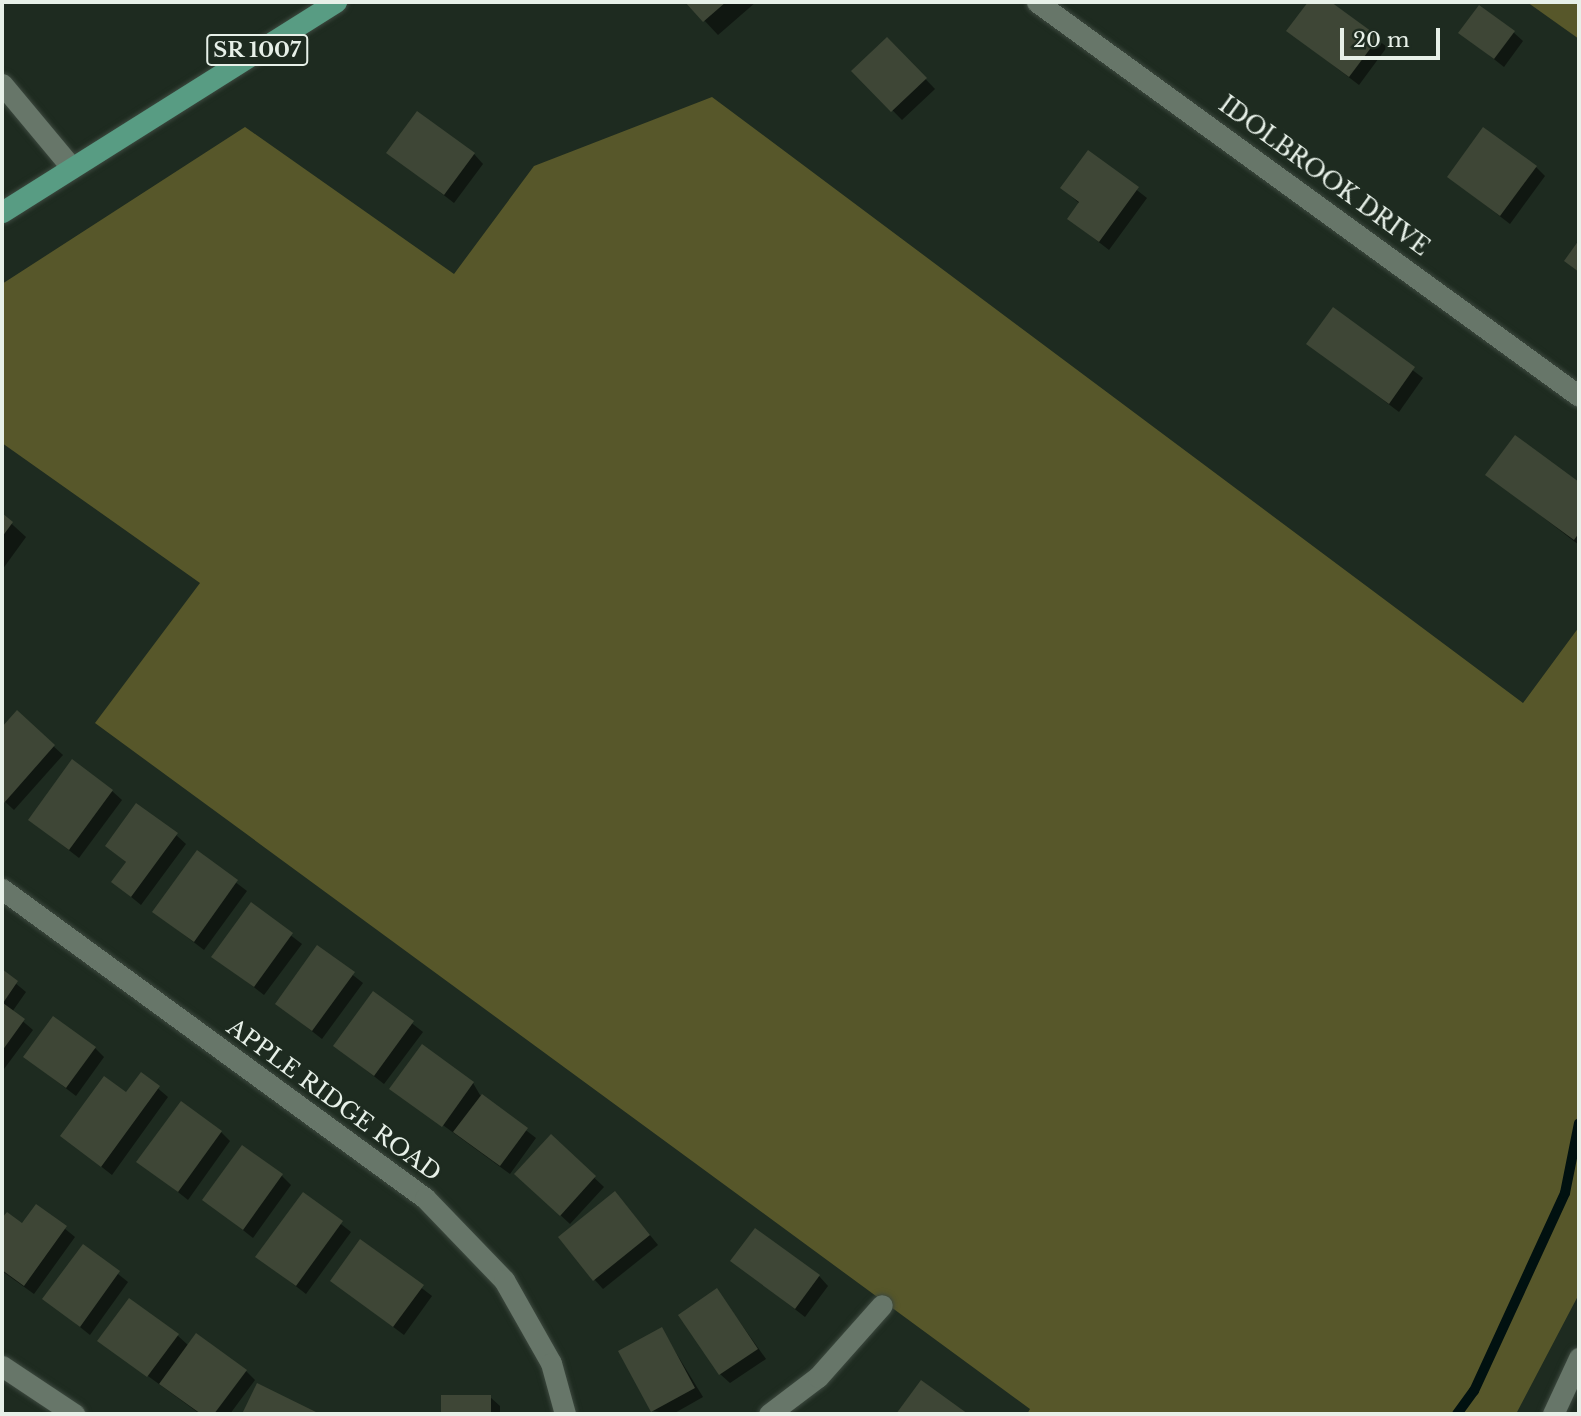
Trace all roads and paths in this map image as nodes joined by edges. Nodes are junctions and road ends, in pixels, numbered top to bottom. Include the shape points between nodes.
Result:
1 (336, 2) edge
2 (1037, 2) edge
3 (2, 84) edge
4 (72, 168) junction
5 (2, 212) edge
6 (1579, 396) edge
7 (2, 889) edge
8 (882, 1305) dead end
9 (1579, 1358) edge
10 (2, 1366) edge
11 (74, 1414) edge
12 (565, 1414) edge
13 (769, 1414) edge
14 (1553, 1414) edge

1 - 4 main road, SR 1007
2 - 6 street, IDOLBROOK DRIVE
3 - 4 street
4 - 5 main road, SR 1007
7 - 12 street, APPLE RIDGE ROAD via 425,1198 504,1280 551,1363
8 - 13 street via 818,1377
9 - 14 street
10 - 11 street

